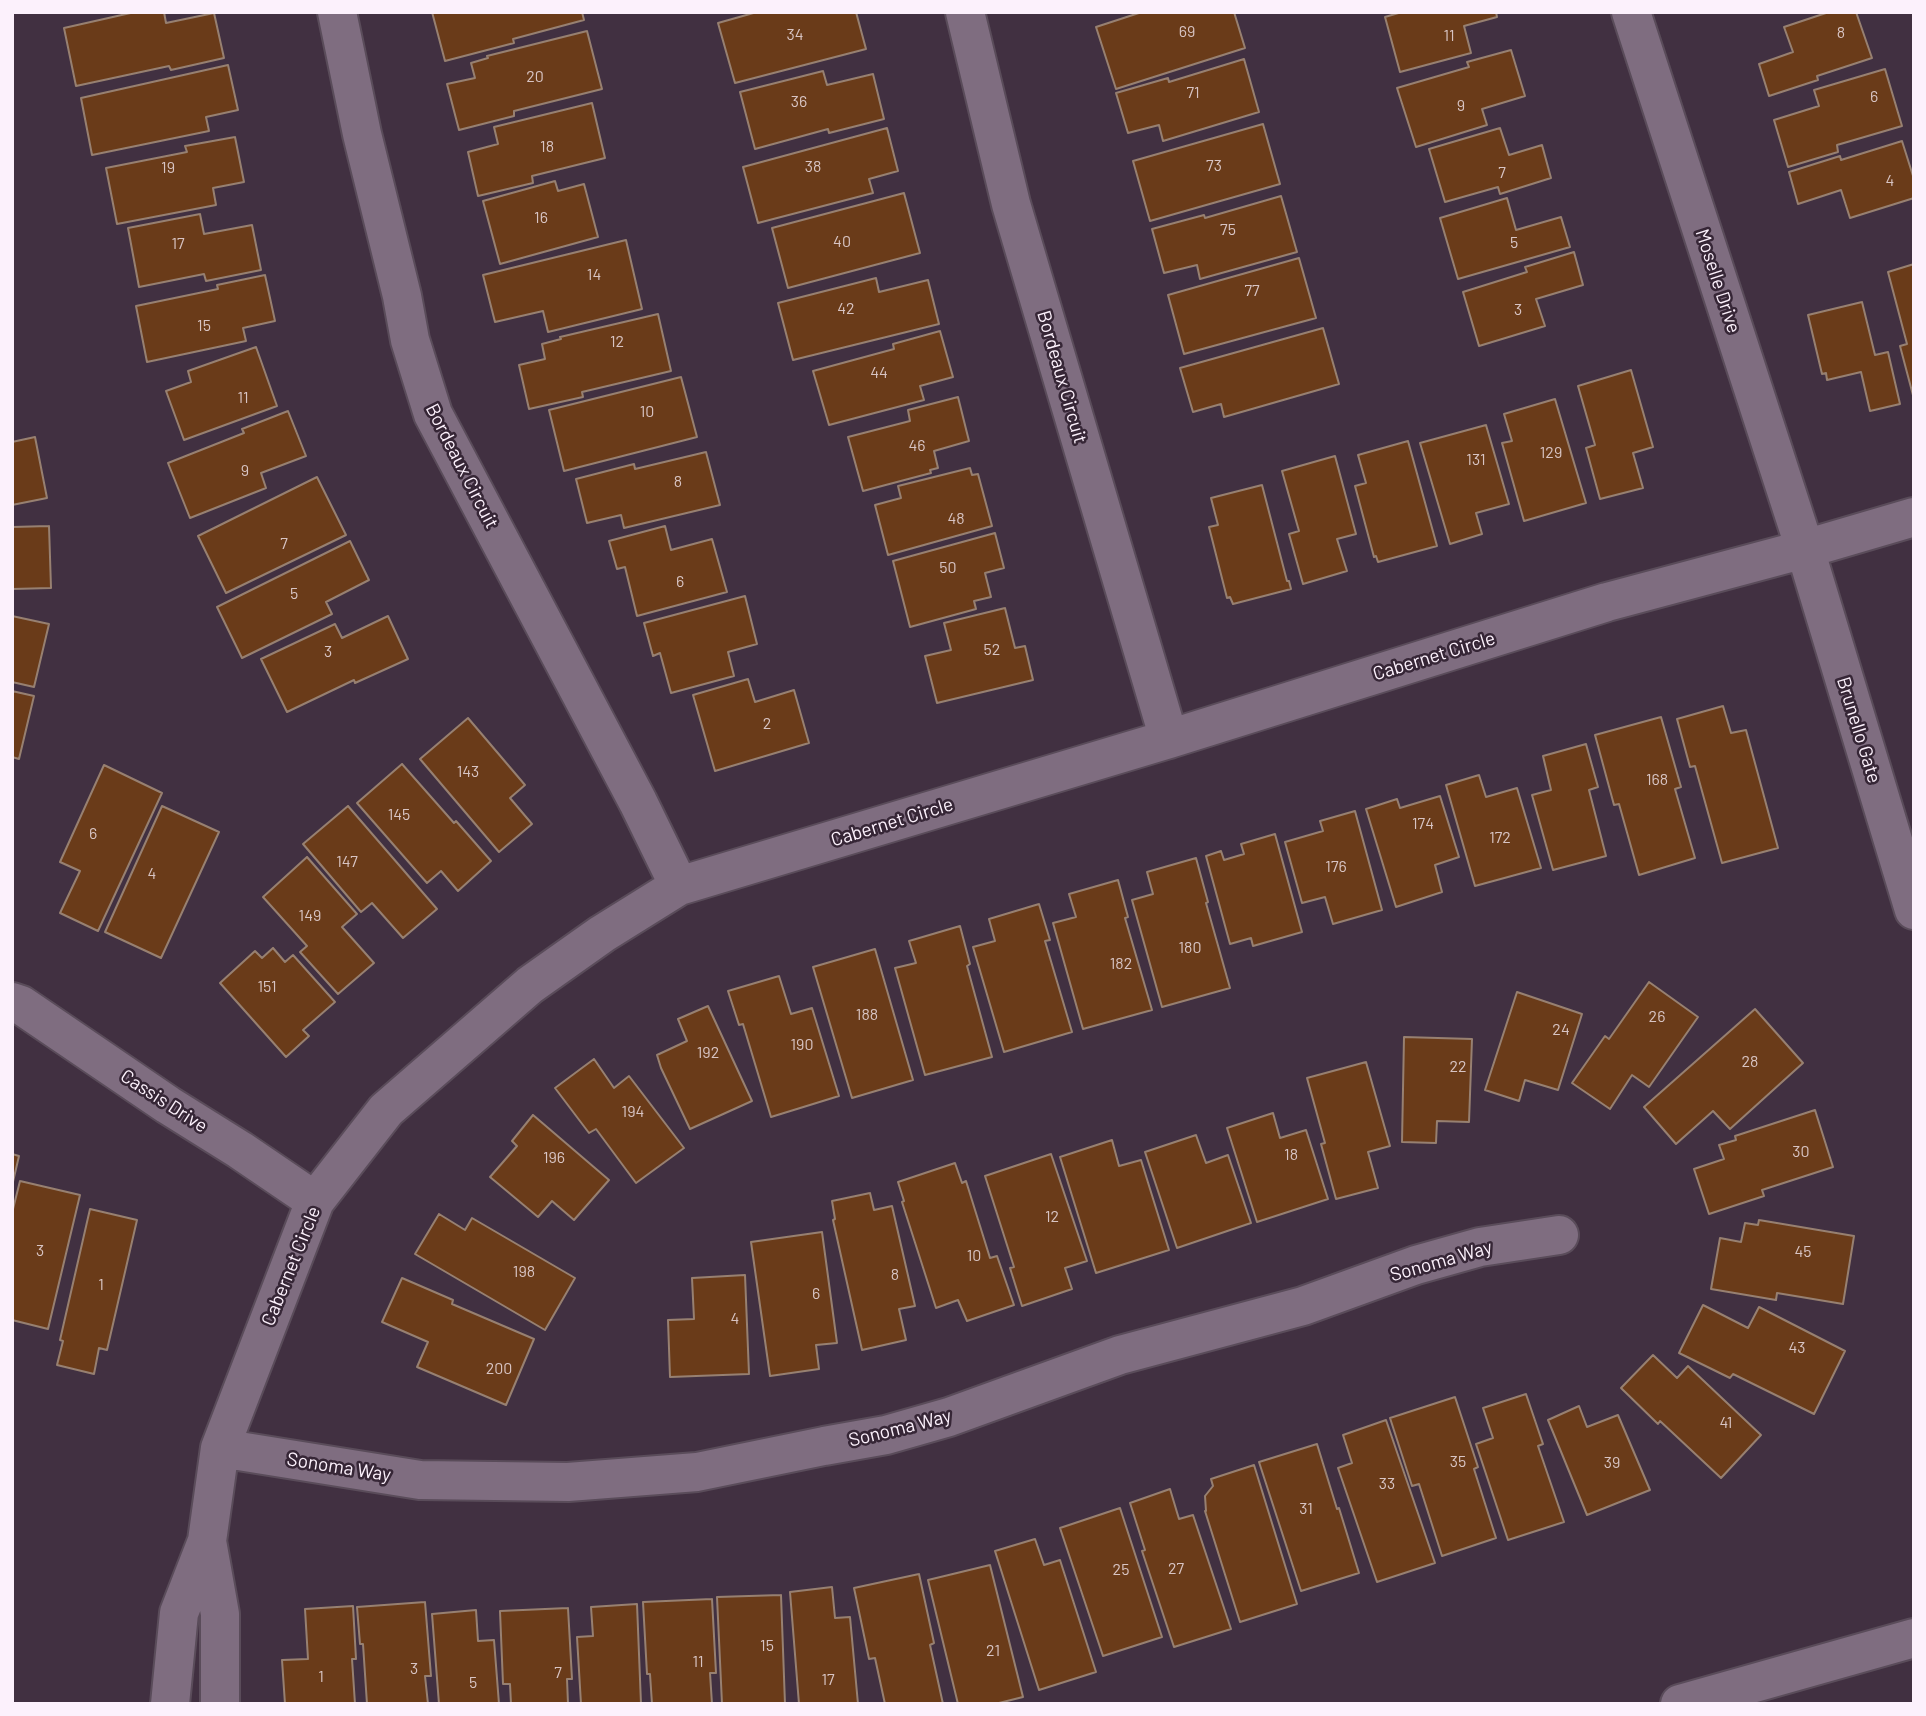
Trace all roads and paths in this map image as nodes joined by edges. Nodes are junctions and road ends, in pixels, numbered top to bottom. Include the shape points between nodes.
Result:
1 (337, 12) edge
2 (965, 12) edge
3 (1631, 12) edge
4 (1914, 517) edge
5 (1805, 550) junction
6 (1169, 739) junction
7 (679, 887) junction
8 (1914, 910) edge
9 (12, 1002) edge
10 (315, 1201) junction
11 (1559, 1235) dead end
12 (220, 1448) junction
13 (208, 1541) junction
14 (1914, 1638) edge
15 (170, 1704) edge
16 (220, 1704) edge
17 (1680, 1704) edge

1 - 7 street, Bordeaux Circuit via 410,340 433,414
2 - 6 street, Bordeaux Circuit via 1011,204
3 - 5 street, Moselle Drive
4 - 5 street, Cabernet Circle
5 - 6 street, Cabernet Circle via 1607,602
5 - 8 street, Brunello Gate
6 - 7 street, Cabernet Circle
7 - 10 street, Cabernet Circle via 530,985 431,1070 386,1110
9 - 10 street, Cassis Drive
10 - 12 street, Cabernet Circle
11 - 12 street, Sonoma Way via 1480,1247 1416,1265 1303,1306 1120,1355 886,1435 697,1472 568,1482 420,1480
12 - 13 street, Cabernet Circle
13 - 15 street, Cabernet Circle via 179,1614
13 - 16 street, Cabernet Circle via 220,1614
14 - 17 street

